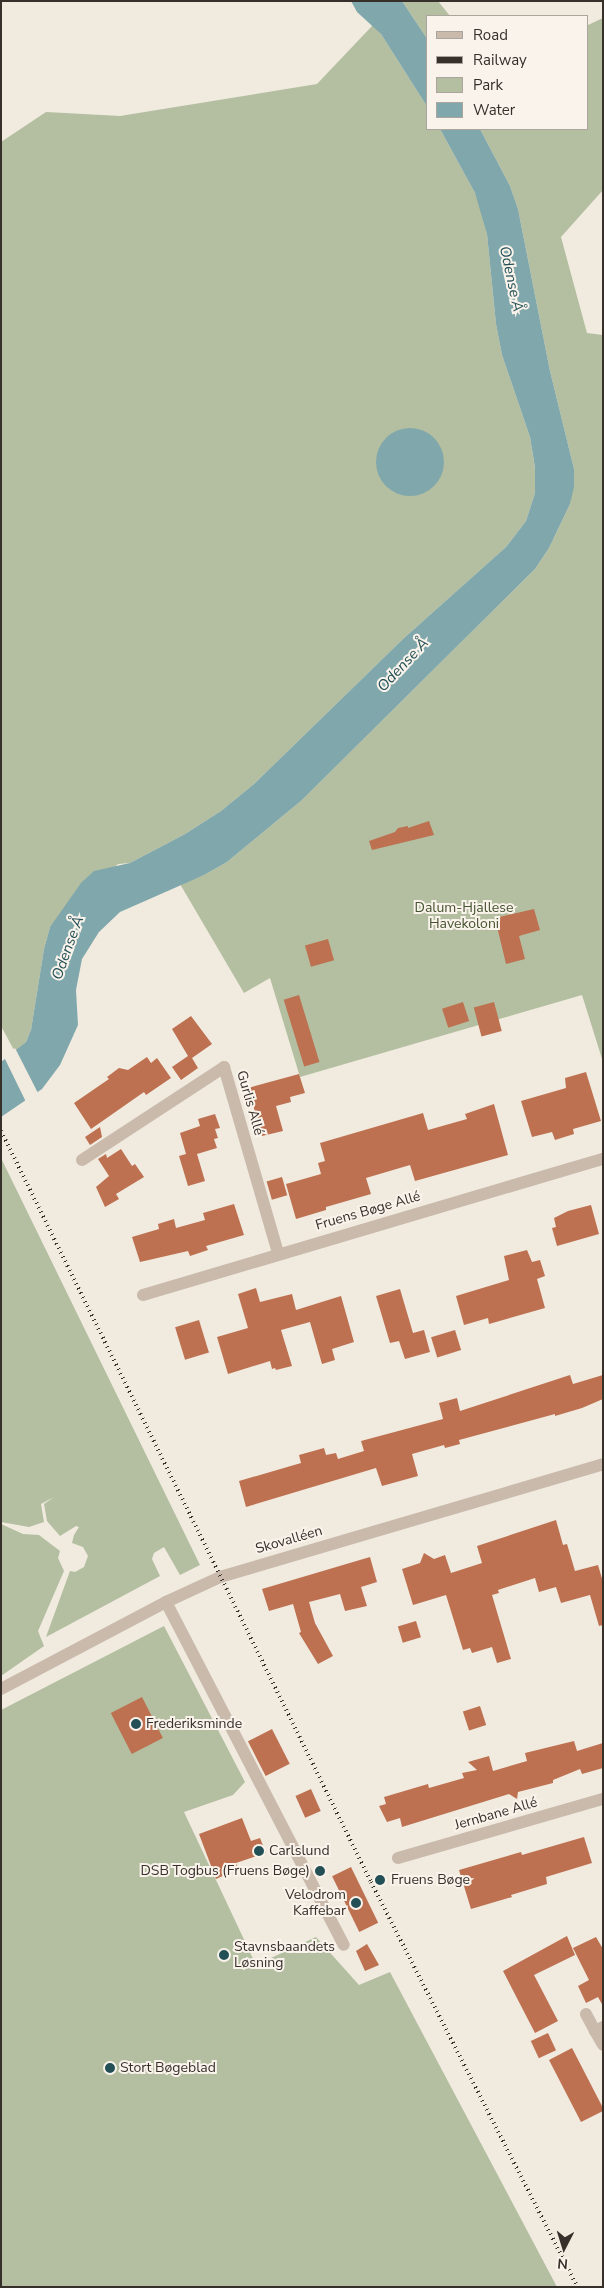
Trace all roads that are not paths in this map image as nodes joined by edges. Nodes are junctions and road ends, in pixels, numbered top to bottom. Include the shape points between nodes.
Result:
1 (603, 1159) edge
2 (82, 1160) dead end
3 (278, 1254) junction
4 (143, 1295) dead end
5 (603, 1464) edge
6 (166, 1602) junction
7 (1, 1689) edge
8 (602, 1801) edge
9 (398, 1858) dead end
10 (344, 1945) dead end
11 (586, 2014) dead end
12 (599, 2029) edge
13 (603, 2045) edge

1 - 3 street, Fruens Bøge Allé
2 - 3 street, Gurlis Allé via 224,1067
3 - 4 street, Fruens Bøge Allé
5 - 6 street, Skovalléen via 244,1568
6 - 7 street, Skovalléen
6 - 10 street
8 - 9 street, Jernbane Allé
11 - 12 street
12 - 13 street

